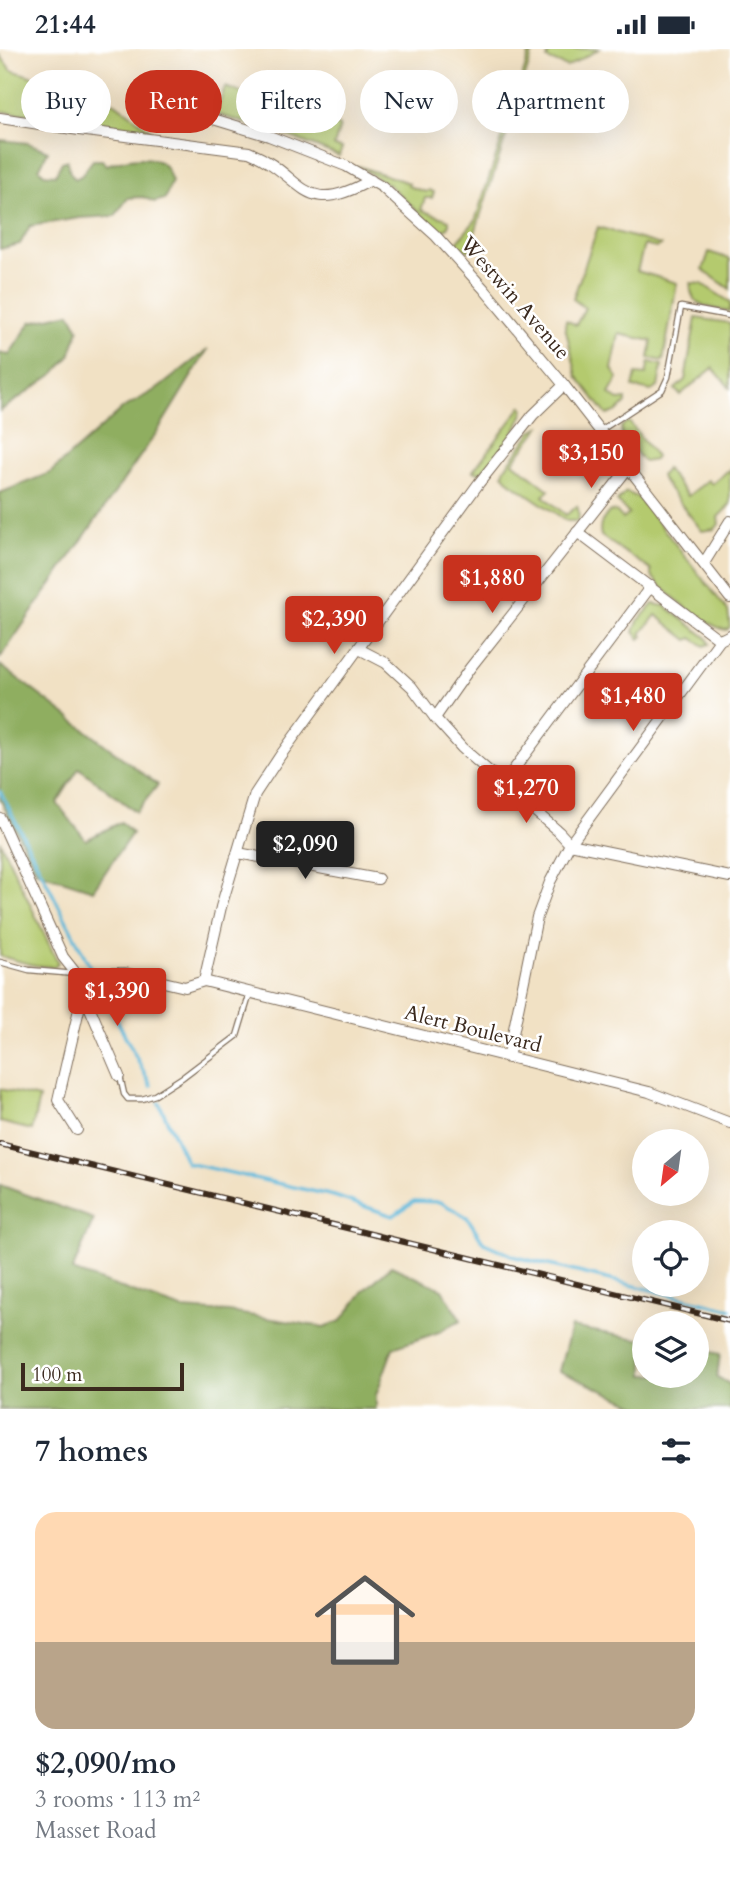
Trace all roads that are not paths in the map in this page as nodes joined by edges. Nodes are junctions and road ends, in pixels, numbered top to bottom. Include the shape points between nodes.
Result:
1 (0, 118) edge
2 (222, 122) edge
3 (371, 180) junction
4 (730, 316) edge
5 (564, 385) junction
6 (600, 431) junction
7 (629, 467) junction
8 (730, 521) edge
9 (577, 532) junction
10 (704, 563) junction
11 (650, 586) junction
12 (730, 598) edge
13 (725, 638) edge
14 (359, 649) junction
15 (435, 718) junction
16 (503, 785) junction
17 (0, 818) edge
18 (570, 845) junction
19 (237, 853) junction
20 (730, 877) edge
21 (378, 879) dead end
22 (0, 962) edge
23 (78, 974) junction
24 (204, 981) junction
25 (83, 992) junction
26 (250, 992) junction
27 (508, 1058) junction
28 (120, 1076) joint
29 (730, 1123) edge
30 (77, 1130) dead end

1 - 3 street via 249,152 299,186 326,198
2 - 3 street, Westwin Avenue via 300,148
3 - 5 street, Westwin Avenue via 435,236
4 - 6 lane via 681,307 662,390
5 - 6 street, Westwin Avenue
5 - 14 street via 533,415 479,483
6 - 7 street, Westwin Avenue
7 - 9 street
7 - 10 street, Westwin Avenue
8 - 10 street
9 - 11 street
9 - 15 street
10 - 12 street, Westwin Avenue
11 - 13 street
11 - 16 street
13 - 18 street
14 - 15 street via 386,663
14 - 19 street via 254,794
15 - 16 street
16 - 18 street
17 - 23 street via 63,957
18 - 20 street
18 - 27 street via 537,917
19 - 21 street
19 - 24 street
22 - 23 lane
23 - 24 street, Alert Boulevard via 125,973 185,987
23 - 25 street
24 - 26 street, Alert Boulevard
25 - 28 street
25 - 30 street via 58,1100
26 - 27 street, Alert Boulevard
26 - 28 lane via 237,1036 183,1077 155,1095 133,1099 124,1094
27 - 29 street, Alert Boulevard via 649,1092

